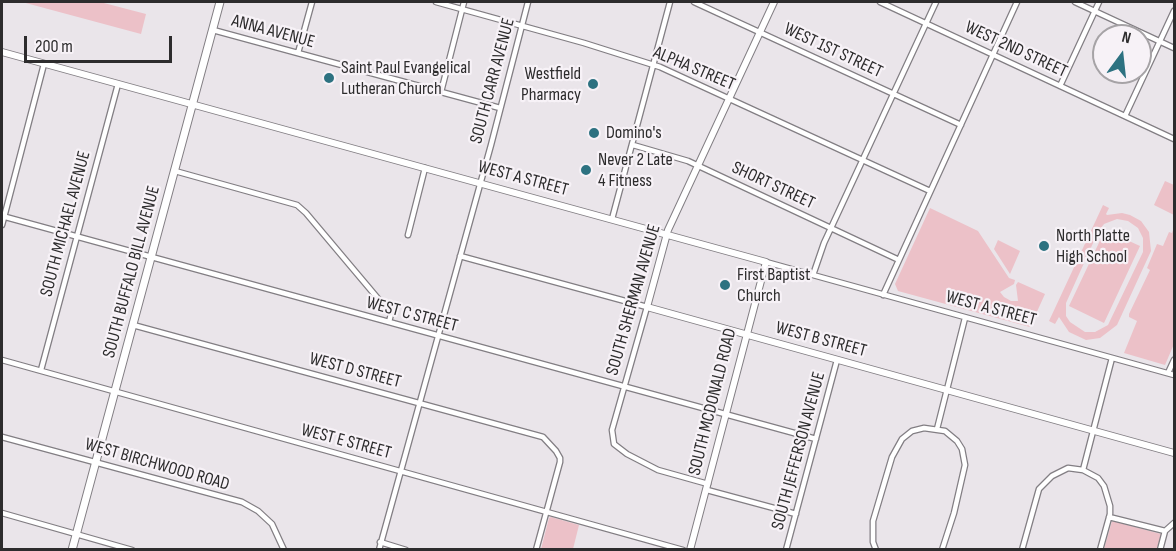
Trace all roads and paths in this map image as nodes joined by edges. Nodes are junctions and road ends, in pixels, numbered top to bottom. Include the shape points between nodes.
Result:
1 (220, 2) edge
2 (312, 2) edge
3 (436, 2) edge
4 (464, 2) edge
5 (528, 2) edge
6 (670, 2) edge
7 (694, 2) edge
8 (774, 2) edge
9 (880, 2) edge
10 (936, 2) edge
11 (1017, 2) edge
12 (1075, 2) edge
13 (1099, 2) edge
14 (462, 9) junction
15 (1094, 10) junction
16 (1174, 11) edge
17 (926, 23) junction
18 (522, 25) junction
19 (213, 30) junction
20 (760, 32) junction
21 (1160, 41) junction
22 (1174, 48) edge
23 (2, 52) edge
24 (298, 53) junction
25 (993, 55) junction
26 (44, 64) junction
27 (654, 65) junction
28 (118, 84) junction
29 (1060, 86) junction
30 (441, 92) junction
31 (893, 94) junction
32 (729, 99) junction
33 (193, 104) junction
34 (500, 108) junction
35 (1125, 116) junction
36 (961, 125) junction
37 (1174, 139) edge
38 (633, 145) junction
39 (863, 160) junction
40 (698, 166) junction
41 (426, 168) junction
42 (175, 171) junction
43 (480, 183) junction
44 (930, 192) junction
45 (3, 216) edge
46 (612, 219) junction
47 (2, 225) edge
48 (831, 228) junction
49 (667, 234) junction
50 (408, 235) dead end
51 (77, 236) junction
52 (460, 255) junction
53 (152, 256) junction
54 (898, 260) junction
55 (766, 262) junction
56 (813, 275) junction
57 (883, 295) junction
58 (646, 307) junction
59 (965, 318) junction
60 (389, 322) junction
61 (133, 325) junction
62 (745, 335) junction
63 (438, 336) junction
64 (1112, 358) junction
65 (2, 360) edge
66 (837, 360) junction
67 (1174, 360) edge
68 (41, 370) junction
69 (1168, 374) junction
70 (1174, 375) edge
71 (624, 387) junction
72 (115, 390) junction
73 (947, 390) junction
74 (420, 403) junction
75 (726, 415) junction
76 (937, 429) junction
77 (1093, 431) junction
78 (2, 437) edge
79 (816, 439) junction
80 (1174, 453) edge
81 (96, 462) junction
82 (1083, 470) junction
83 (401, 471) junction
84 (707, 487) junction
85 (546, 511) junction
86 (2, 513) edge
87 (796, 514) junction
88 (1109, 517) junction
89 (1174, 523) edge
90 (1165, 531) junction
91 (76, 534) junction
92 (381, 542) junction
93 (72, 549) edge
94 (132, 549) edge
95 (284, 549) edge
96 (378, 549) edge
97 (406, 549) edge
98 (536, 549) edge
99 (682, 549) edge
100 (690, 549) edge
101 (786, 549) edge
102 (876, 549) edge
103 (942, 549) edge
104 (1022, 549) edge
105 (1100, 549) edge
106 (1160, 549) edge

1 - 19 main road, SOUTH BUFFALO BILL AVENUE
2 - 24 street
3 - 14 street, ALPHA STREET
4 - 14 street
5 - 18 street, SOUTH CARR AVENUE
6 - 27 street
7 - 20 street, WEST 1ST STREET
8 - 20 street, SOUTH SHERMAN AVENUE
9 - 17 street, WEST 2ND STREET
10 - 17 street
11 - 25 street
12 - 15 street
13 - 15 street
14 - 18 street, ALPHA STREET
14 - 30 street
15 - 21 street
15 - 29 street
16 - 21 street
17 - 25 street, WEST 2ND STREET
17 - 31 street
18 - 27 street, ALPHA STREET
18 - 34 street, SOUTH CARR AVENUE
19 - 24 street, ANNA AVENUE
19 - 33 main road, SOUTH BUFFALO BILL AVENUE
20 - 31 street, WEST 1ST STREET
20 - 32 street, SOUTH SHERMAN AVENUE
21 - 22 street
21 - 35 street
23 - 26 street, WEST A STREET
24 - 30 street, ANNA AVENUE
25 - 29 street, WEST 2ND STREET
25 - 36 street
26 - 28 street, WEST A STREET
26 - 45 street
27 - 32 street, ALPHA STREET
27 - 38 street
28 - 33 street, WEST A STREET
28 - 51 street, SOUTH MICHAEL AVENUE
29 - 35 street, WEST 2ND STREET
30 - 34 street, ANNA AVENUE
31 - 36 street, WEST 1ST STREET
31 - 39 street
32 - 39 street, ALPHA STREET
32 - 40 street, SOUTH SHERMAN AVENUE
33 - 41 street, WEST A STREET
33 - 42 main road, SOUTH BUFFALO BILL AVENUE
34 - 43 street, SOUTH CARR AVENUE
35 - 37 street, WEST 2ND STREET
36 - 44 street
38 - 40 street, SHORT STREET
38 - 46 street
39 - 44 street, ALPHA STREET
39 - 48 street
40 - 48 street, SHORT STREET
40 - 49 street, SOUTH SHERMAN AVENUE
41 - 43 street, WEST A STREET
41 - 50 street
42 - 53 main road, SOUTH BUFFALO BILL AVENUE
42 - 60 street via 297,205 391,314
43 - 46 street, WEST A STREET
43 - 52 street, SOUTH CARR AVENUE
44 - 54 street
45 - 47 street
45 - 51 street, WEST C STREET
46 - 49 street, WEST A STREET
48 - 54 street, SHORT STREET
48 - 56 street
49 - 55 street, WEST A STREET
49 - 58 street, SOUTH SHERMAN AVENUE
51 - 53 street, WEST C STREET
51 - 68 street, SOUTH MICHAEL AVENUE
52 - 58 street, WEST B STREET
52 - 63 street, SOUTH CARR AVENUE
53 - 60 street, WEST C STREET
53 - 61 main road, SOUTH BUFFALO BILL AVENUE
54 - 57 street
55 - 56 street, WEST A STREET
55 - 62 street, SOUTH MCDONALD ROAD
56 - 57 street, WEST A STREET
57 - 59 street, WEST A STREET
58 - 62 street, WEST B STREET
58 - 71 street, SOUTH SHERMAN AVENUE
59 - 64 street, WEST A STREET
59 - 73 street
60 - 63 street, WEST C STREET
61 - 72 main road, SOUTH BUFFALO BILL AVENUE
61 - 74 street, WEST D STREET
62 - 66 street, WEST B STREET
62 - 75 street, SOUTH MCDONALD ROAD
63 - 71 street, WEST C STREET
63 - 74 street, SOUTH CARR AVENUE
64 - 69 street, WEST A STREET
64 - 77 street
65 - 68 street, WEST E STREET
66 - 73 street, WEST B STREET
66 - 79 street, SOUTH JEFFERSON AVENUE
67 - 69 street
68 - 72 street, WEST E STREET
69 - 70 street, WEST A STREET
71 - 75 street, WEST C STREET
71 - 84 street, SOUTH SHERMAN AVENUE via 612,430 614,444 658,470
72 - 81 main road, SOUTH BUFFALO BILL AVENUE
72 - 83 street, WEST E STREET
73 - 76 street
73 - 77 street, WEST B STREET
74 - 83 street, SOUTH CARR AVENUE
74 - 85 street, WEST D STREET via 543,437 560,458
75 - 79 street, WEST C STREET
75 - 84 street, SOUTH MCDONALD ROAD
76 - 102 street via 912,431 895,451 873,521
76 - 103 street via 957,441 965,465
77 - 80 street, WEST B STREET
77 - 82 street
78 - 81 street, WEST BIRCHWOOD ROAD
79 - 87 street, SOUTH JEFFERSON AVENUE
81 - 91 main road, SOUTH BUFFALO BILL AVENUE
81 - 95 street, WEST BIRCHWOOD ROAD via 242,502 274,526
82 - 88 street via 1104,486
82 - 104 street via 1068,468 1044,482 1036,496
83 - 85 street, WEST E STREET
83 - 92 street, SOUTH CARR AVENUE
84 - 87 street
84 - 100 street, SOUTH MCDONALD ROAD
85 - 98 street
85 - 99 street, WEST E STREET
86 - 91 street
87 - 101 street, SOUTH JEFFERSON AVENUE
88 - 90 street
88 - 105 street
89 - 90 street
90 - 106 street
91 - 93 main road, SOUTH BUFFALO BILL AVENUE
91 - 94 street
92 - 96 street, SOUTH CARR AVENUE
92 - 97 street

